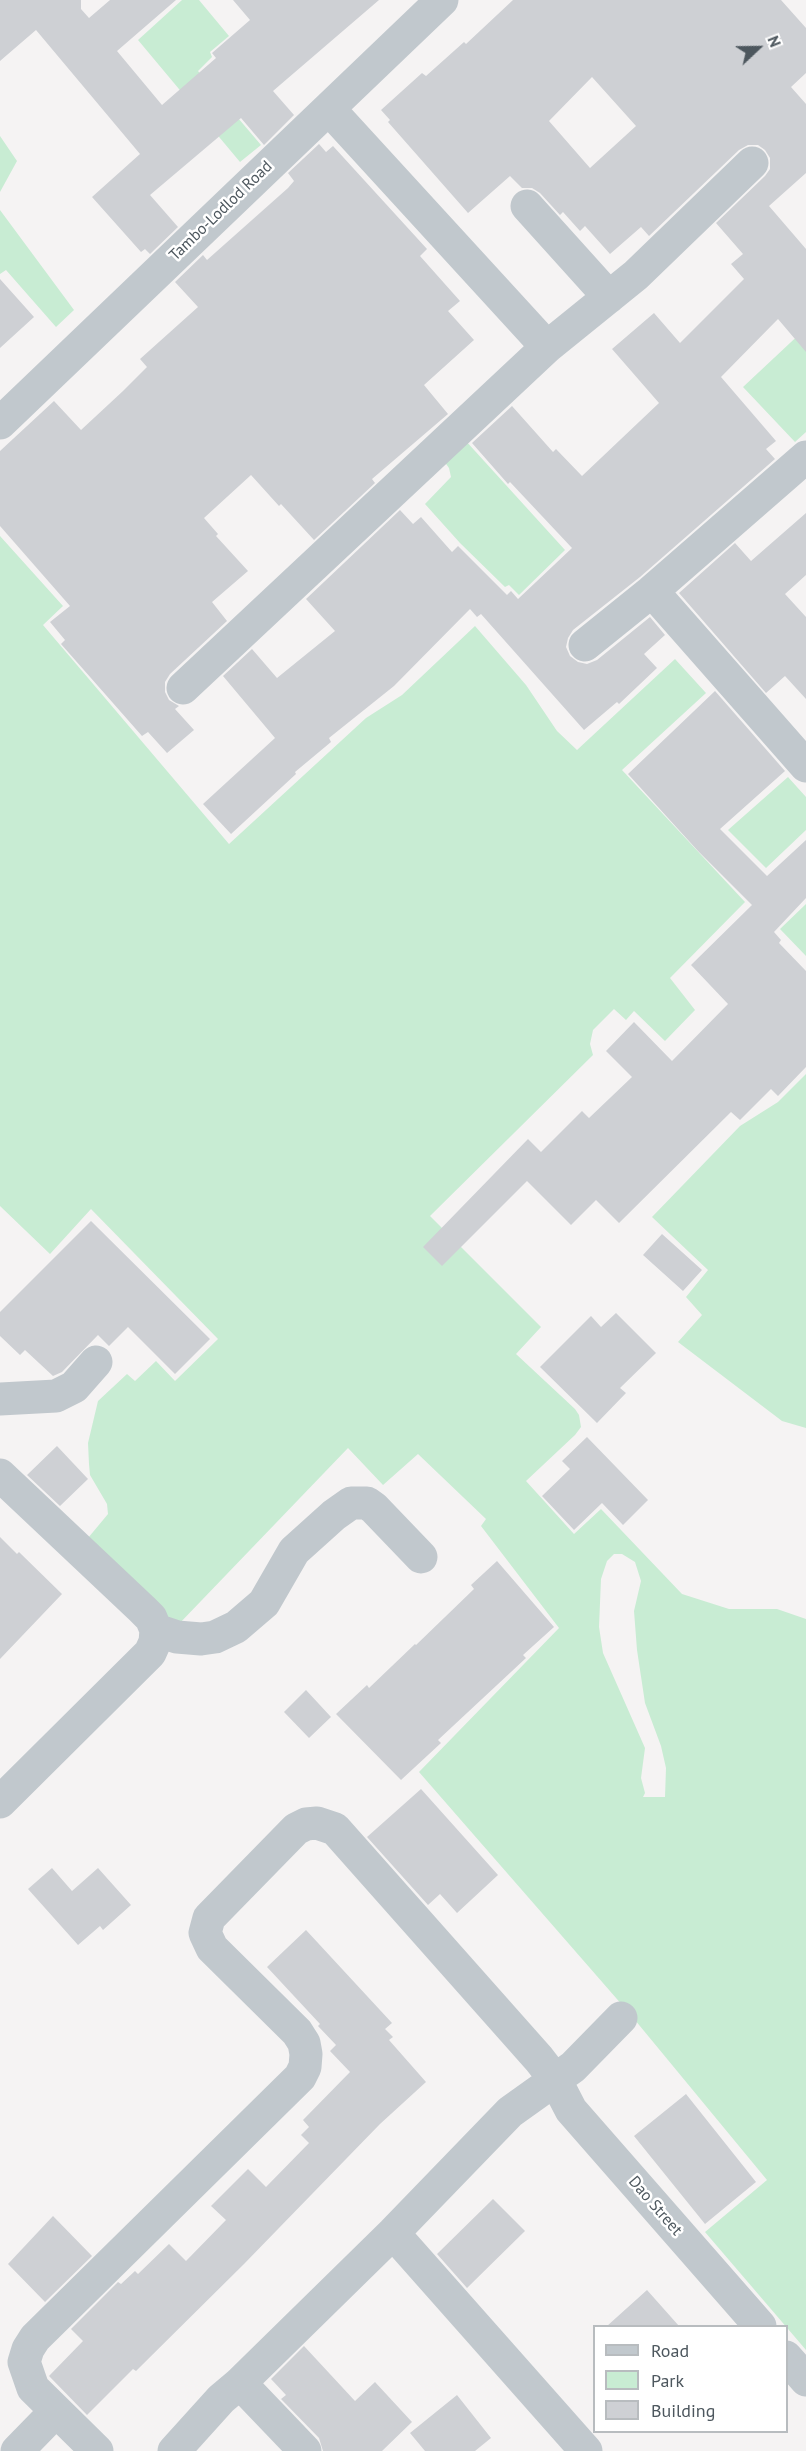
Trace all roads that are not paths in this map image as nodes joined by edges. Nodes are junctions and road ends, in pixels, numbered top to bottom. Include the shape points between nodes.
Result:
1 (442, 0) edge
2 (329, 109) junction
3 (752, 163) dead end
4 (527, 206) dead end
5 (609, 297) junction
6 (547, 347) junction
7 (0, 423) edge
8 (806, 458) edge
9 (652, 591) junction
10 (585, 645) dead end
11 (183, 687) dead end
12 (806, 766) edge
13 (96, 1362) dead end
14 (0, 1399) edge
15 (0, 1475) edge
16 (421, 1557) dead end
17 (156, 1630) junction
18 (0, 1802) edge
19 (621, 2018) dead end
20 (556, 2081) junction
21 (393, 2234) junction
22 (759, 2325) edge
23 (788, 2359) edge
24 (806, 2380) edge
25 (240, 2383) junction
26 (55, 2412) junction
27 (17, 2451) edge
28 (97, 2451) edge
29 (174, 2451) edge
30 (305, 2451) edge
31 (586, 2451) edge

1 - 2 street, Tambo-Lodlod Road
2 - 6 street
2 - 7 street, Tambo-Lodlod Road
3 - 5 street
4 - 5 street
5 - 6 street
6 - 11 street
8 - 9 street
9 - 10 street
9 - 12 street
13 - 14 street via 74,1387 56,1396
15 - 17 street via 142,1609
16 - 17 street via 374,1508 367,1503 351,1503 294,1551 264,1603 236,1627 201,1639
17 - 18 street via 150,1653
19 - 20 street
20 - 21 street via 519,2103
20 - 22 street, Dao Street via 571,2110
20 - 26 street, Dao Street via 335,1828 317,1823 296,1828 209,1918 205,1933 212,1948 297,2032 304,2043 305,2067 300,2077 35,2338 24,2362 27,2375 33,2388
21 - 25 street
21 - 31 street
23 - 24 street
25 - 29 street
25 - 30 street
26 - 27 street
26 - 28 street

